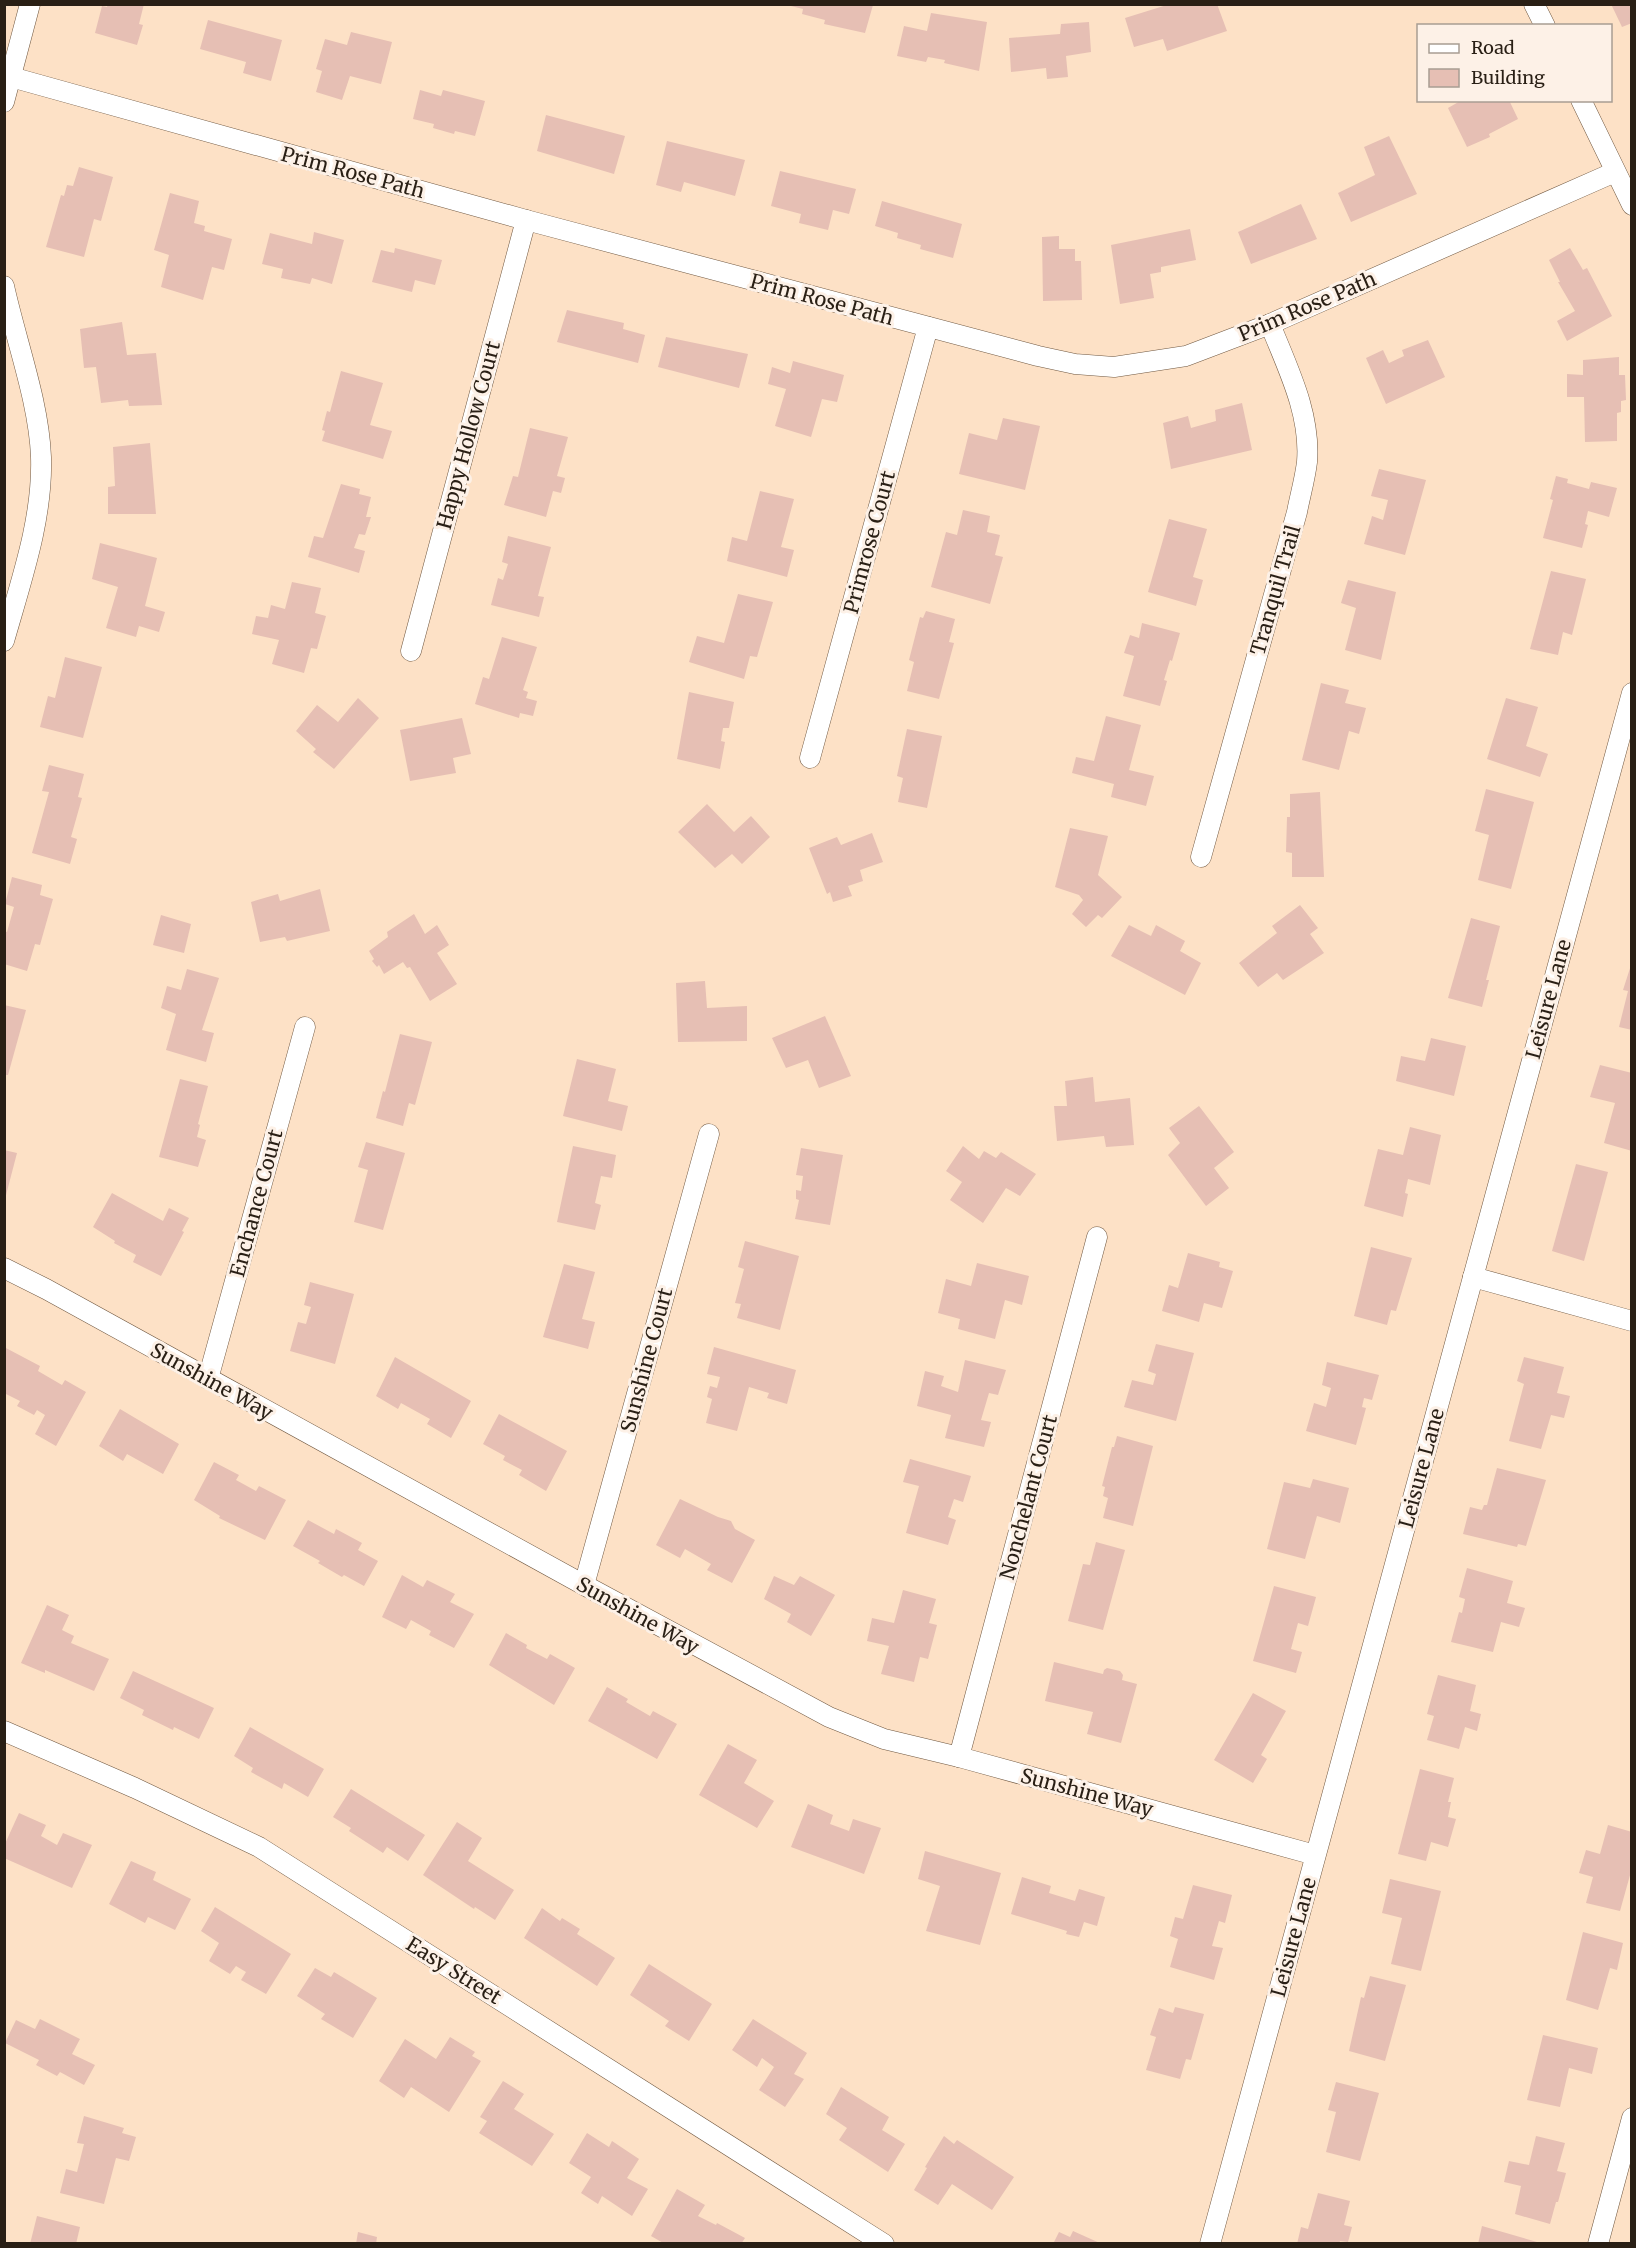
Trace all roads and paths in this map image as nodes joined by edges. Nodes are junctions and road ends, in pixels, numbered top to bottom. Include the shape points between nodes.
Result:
1 (30, 4) edge
2 (1534, 4) edge
3 (1544, 24) edge
4 (11, 77) junction
5 (4, 102) edge
6 (1582, 102) edge
7 (1615, 171) junction
8 (1632, 206) edge
9 (526, 220) junction
10 (4, 286) edge
11 (8, 317) edge
12 (1269, 324) junction
13 (928, 327) junction
14 (4, 640) edge
15 (411, 651) dead end
16 (1632, 693) edge
17 (810, 758) dead end
18 (1201, 857) dead end
19 (305, 1027) dead end
20 (708, 1134) dead end
21 (1097, 1237) dead end
22 (4, 1268) edge
23 (1473, 1277) junction
24 (1632, 1321) edge
25 (208, 1378) junction
26 (584, 1585) junction
27 (4, 1731) edge
28 (959, 1757) junction
29 (1315, 1855) junction
30 (1632, 2118) edge
31 (884, 2244) edge
32 (1210, 2244) edge
33 (1598, 2244) edge

1 - 4 street
2 - 3 street
4 - 5 street
4 - 9 street, Prim Rose Path
6 - 7 street
7 - 8 street
7 - 12 street, Prim Rose Path
9 - 13 street, Prim Rose Path
9 - 15 street, Happy Hollow Court
10 - 11 street
11 - 14 street via 36,418 41,457 30,547
12 - 13 street, Prim Rose Path via 1186,356 1114,367 1075,364
12 - 18 street, Tranquil Trail via 1297,391 1307,460 1297,512
13 - 17 street, Primrose Court
16 - 23 street, Leisure Lane
19 - 25 street, Enchance Court
20 - 26 street, Sunshine Court
21 - 28 street, Nonchelant Court
22 - 25 street, Sunshine Way
23 - 24 street
23 - 29 street, Leisure Lane
25 - 26 street, Sunshine Way
26 - 28 street, Sunshine Way via 829,1717 884,1738
27 - 31 street, Easy Street via 259,1847
28 - 29 street, Sunshine Way
29 - 32 street, Leisure Lane
30 - 33 street

